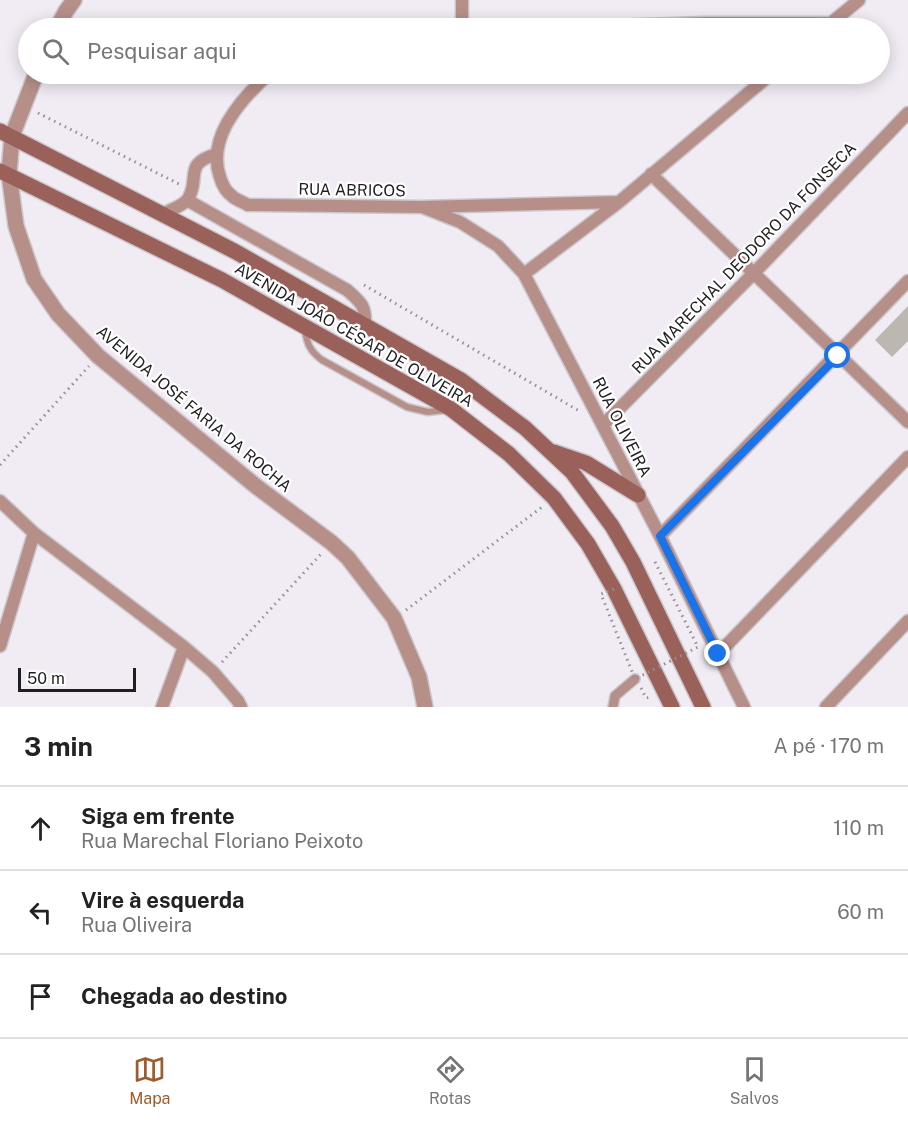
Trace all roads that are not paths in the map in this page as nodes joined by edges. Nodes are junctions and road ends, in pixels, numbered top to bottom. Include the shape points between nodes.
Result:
1 (74, 0) edge
2 (462, 0) edge
3 (858, 0) edge
4 (62, 18) edge
5 (462, 18) edge
6 (837, 18) edge
7 (31, 84) edge
8 (258, 84) edge
9 (758, 84) edge
10 (908, 113) edge
11 (6, 134) edge
12 (217, 154) junction
13 (4, 172) edge
14 (651, 174) junction
15 (187, 201) junction
16 (619, 202) junction
17 (422, 207) junction
18 (163, 214) junction
19 (754, 273) junction
20 (524, 274) junction
21 (908, 281) edge
22 (365, 327) junction
23 (838, 356) junction
24 (908, 423) edge
25 (603, 426) junction
26 (549, 450) junction
27 (908, 457) edge
28 (638, 495) junction
29 (0, 501) edge
30 (34, 533) junction
31 (660, 536) junction
32 (908, 621) edge
33 (0, 646) edge
34 (184, 647) junction
35 (718, 654) junction
36 (635, 679) road end
37 (162, 707) edge
38 (241, 707) edge
39 (425, 707) edge
40 (613, 707) edge
41 (672, 707) edge
42 (703, 707) edge
43 (744, 707) edge
44 (826, 707) edge

1 - 4 street
2 - 5 street
3 - 6 street
7 - 11 street, AVENIDA JOSÉ FARIA DA ROCHA
8 - 12 street, RUA ABRICOS via 233,113
9 - 14 street
10 - 19 street, RUA MARECHAL DEODORO DA FONSECA
11 - 13 street, AVENIDA JOSÉ FARIA DA ROCHA
11 - 18 main road, AVENIDA JOÃO CÉSAR DE OLIVEIRA
12 - 15 street via 198,164
12 - 17 street, RUA ABRICOS via 223,186 232,197 248,205
13 - 39 street, AVENIDA JOSÉ FARIA DA ROCHA via 16,226 34,279 58,314 98,356 348,558 394,618 419,677
13 - 41 main road, AVENIDA JOÃO CÉSAR DE OLIVEIRA via 222,280 305,326 451,409 509,454 554,498 588,544
14 - 16 street
14 - 19 street
15 - 18 street
15 - 22 street, AVENIDA JOÃO CÉSAR DE OLIVEIRA via 347,290 363,306
16 - 17 street, RUA ABRICOS
16 - 20 street
17 - 20 street, RUA OLIVEIRA via 460,222 498,246
18 - 22 main road, AVENIDA JOÃO CÉSAR DE OLIVEIRA
19 - 23 street
19 - 25 street, RUA MARECHAL DEODORO DA FONSECA
20 - 25 street, RUA OLIVEIRA
21 - 23 street
22 - 26 main road, AVENIDA JOÃO CÉSAR DE OLIVEIRA via 461,380
23 - 24 street
23 - 31 street
25 - 28 street, RUA OLIVEIRA
26 - 28 main road via 586,463
26 - 42 main road, AVENIDA JOÃO CÉSAR DE OLIVEIRA via 572,472 612,526
27 - 35 street
28 - 31 street, RUA OLIVEIRA
29 - 30 street
30 - 33 street
30 - 34 street
31 - 35 street, RUA OLIVEIRA
32 - 44 street
34 - 37 street
34 - 38 street via 213,672
35 - 43 street, RUA OLIVEIRA
36 - 40 street via 615,696

